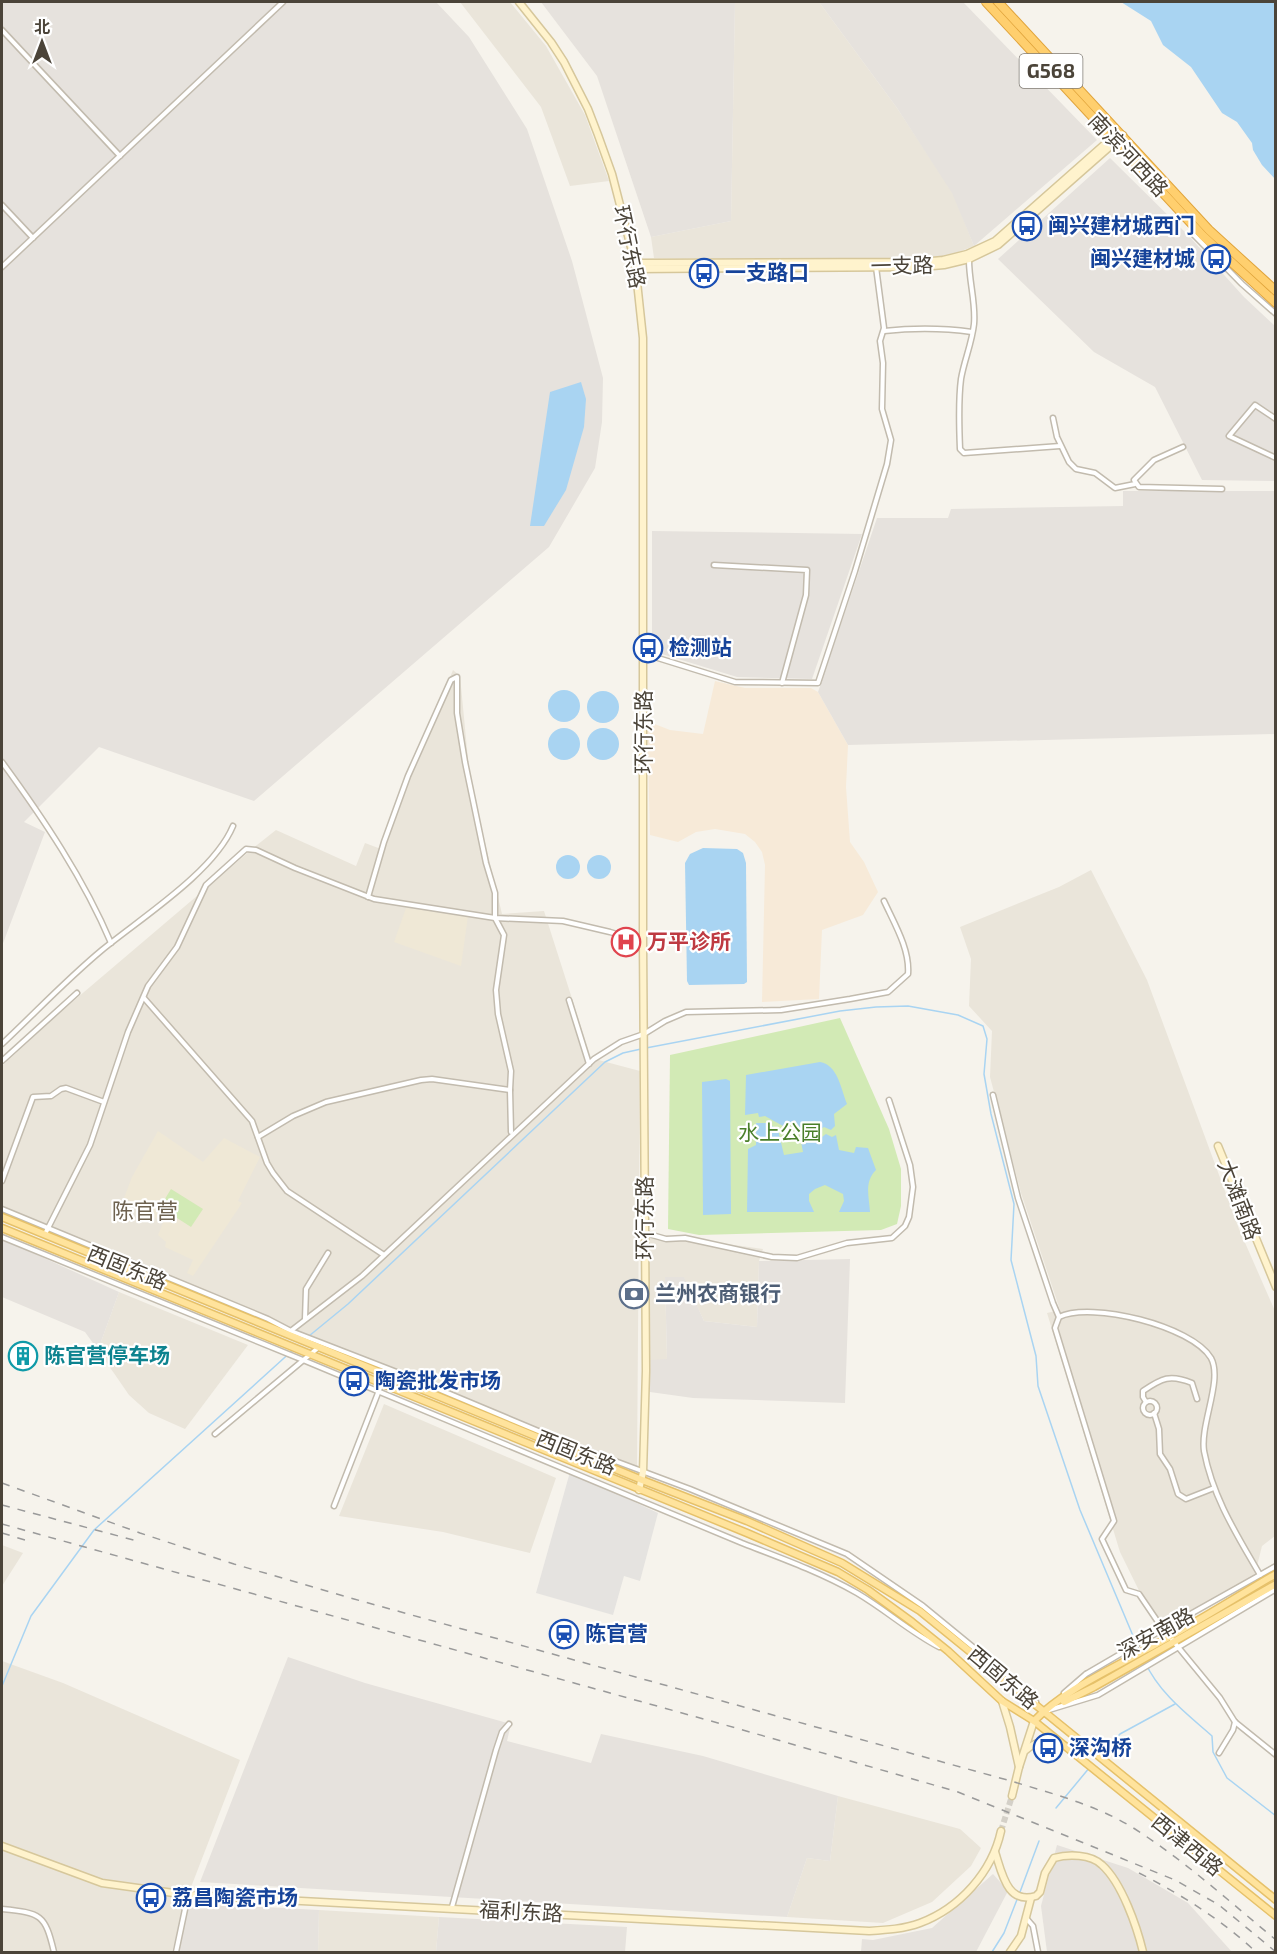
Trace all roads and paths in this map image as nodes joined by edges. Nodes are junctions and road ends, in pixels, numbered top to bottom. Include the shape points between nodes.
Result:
1 (283, 2) edge
2 (519, 2) edge
3 (986, 2) edge
4 (998, 2) edge
5 (2, 30) edge
6 (6, 34) junction
7 (2, 38) edge
8 (1118, 137) junction
9 (120, 156) junction
10 (2, 205) edge
11 (1193, 234) dead end
12 (33, 238) junction
13 (969, 259) junction
14 (635, 266) junction
15 (2, 267) edge
16 (876, 267) junction
17 (1275, 291) edge
18 (1275, 303) edge
19 (1275, 314) edge
20 (884, 331) junction
21 (972, 332) junction
22 (1053, 418) dead end
23 (1275, 419) edge
24 (1060, 446) junction
25 (1183, 447) dead end
26 (1275, 458) edge
27 (1135, 484) junction
28 (1222, 489) dead end
29 (714, 565) dead end
30 (645, 654) junction
31 (782, 683) junction
32 (2, 762) edge
33 (233, 826) dead end
34 (368, 897) junction
35 (884, 901) dead end
36 (495, 918) junction
37 (643, 942) junction
38 (111, 944) junction
39 (77, 993) dead end
40 (144, 998) junction
41 (569, 1000) dead end
42 (644, 1036) junction
43 (2, 1044) edge
44 (2, 1061) edge
45 (588, 1064) junction
46 (510, 1090) junction
47 (993, 1095) dead end
48 (890, 1100) dead end
49 (104, 1102) junction
50 (511, 1132) dead end
51 (258, 1137) junction
52 (1218, 1146) dead end
53 (2, 1181) edge
54 (2, 1209) edge
55 (2, 1216) edge
56 (2, 1228) edge
57 (46, 1232) junction
58 (645, 1233) junction
59 (2, 1237) edge
60 (327, 1252) dead end
61 (384, 1255) junction
62 (1275, 1287) edge
63 (1059, 1317) junction
64 (305, 1320) junction
65 (292, 1334) junction
66 (281, 1343) junction
67 (317, 1344) junction
68 (308, 1353) junction
69 (302, 1359) junction
70 (385, 1374) junction
71 (381, 1384) junction
72 (378, 1392) junction
73 (1197, 1399) dead end
74 (1146, 1402) junction
75 (467, 1408) junction
76 (1154, 1413) junction
77 (463, 1418) junction
78 (215, 1434) dead end
79 (643, 1472) junction
80 (642, 1480) junction
81 (1214, 1488) junction
82 (639, 1490) junction
83 (635, 1498) junction
84 (334, 1506) dead end
85 (1275, 1566) edge
86 (1275, 1574) edge
87 (1260, 1575) junction
88 (1275, 1584) edge
89 (1275, 1589) edge
90 (1165, 1629) junction
91 (1175, 1641) junction
92 (948, 1651) junction
93 (1153, 1654) junction
94 (1088, 1677) junction
95 (1002, 1701) junction
96 (1043, 1712) junction
97 (1034, 1721) junction
98 (1235, 1722) junction
99 (509, 1724) dead end
100 (1061, 1743) junction
101 (1025, 1750) junction
102 (1219, 1753) dead end
103 (1275, 1755) edge
104 (1107, 1764) joint
105 (1019, 1767) junction
106 (1099, 1773) joint
107 (1012, 1796) tunnel mouth
108 (1000, 1831) tunnel mouth
109 (2, 1846) edge
110 (995, 1852) junction
111 (188, 1895) junction
112 (1031, 1898) junction
113 (1275, 1900) edge
114 (452, 1907) junction
115 (2, 1908) edge
116 (1275, 1916) edge
117 (1026, 1918) junction
118 (54, 1953) edge
119 (176, 1953) edge
120 (1010, 1953) edge
121 (1038, 1953) edge
122 (1143, 1953) edge

1 - 9 street
2 - 14 street, 环行东路 via 551,42 588,109 612,174
3 - 8 highway, 南滨河西路 / G568
4 - 8 highway, 南滨河西路 / G568
5 - 6 street
6 - 7 street
6 - 9 street
8 - 13 street, 一支路 via 1009,238
8 - 14 street, 一支路 via 1005,234 967,254 922,262
8 - 17 highway, 南滨河西路 / G568
8 - 18 highway, 南滨河西路 / G568 via 1203,236
9 - 12 street
10 - 12 street
11 - 19 street
12 - 15 street
13 - 16 street, 一支路 via 934,267
13 - 21 street via 974,300
14 - 16 street, 一支路
14 - 30 street, 环行东路 via 645,375
16 - 20 street
20 - 21 street via 906,328
20 - 31 street via 880,341 882,409 891,440 887,464 818,682
21 - 24 street via 961,380 960,449 964,453
22 - 24 street
23 - 26 street via 1255,405 1229,436
24 - 27 street via 1076,469 1095,473 1115,488
25 - 27 street via 1154,460 1134,480
27 - 28 street via 1139,488
29 - 31 street via 807,570 806,595
30 - 31 street via 735,682
30 - 37 street, 环行东路
32 - 38 street via 75,872 97,909
33 - 38 street via 217,854
34 - 36 street
34 - 36 street via 408,776 451,680 457,677 457,713 495,893
34 - 40 street via 246,849 206,885 177,947 148,986
35 - 42 street via 909,964 908,974 888,992 781,1010 686,1012
36 - 37 street via 563,921
36 - 46 street via 504,934 496,990 511,1071
37 - 42 street, 环行东路
38 - 43 street
39 - 44 street
40 - 49 street
40 - 51 street via 252,1121
41 - 45 street
42 - 45 street via 621,1042
42 - 58 street, 环行东路
45 - 61 street
46 - 50 street
46 - 51 street via 421,1080 326,1102
47 - 63 street via 1018,1198
48 - 58 street via 913,1187 905,1226 892,1238 847,1243 797,1258 772,1257
49 - 53 street via 66,1088 51,1096 33,1097
49 - 57 street via 90,1145
51 - 61 street via 273,1173 288,1191
52 - 62 street, 大滩南路
54 - 57 street
55 - 57 main road, 西固东路
56 - 66 main road, 西固东路
57 - 65 main road, 西固东路
58 - 79 street, 环行东路
59 - 69 street
60 - 64 street via 306,1289
61 - 64 street
63 - 81 street via 1115,1313 1142,1319 1183,1335 1210,1356 1215,1377 1203,1438
63 - 90 street via 1055,1328 1114,1521 1102,1539 1126,1590 1139,1594
64 - 65 street
65 - 66 street
65 - 67 main road, 西固东路
66 - 68 main road, 西固东路
67 - 68 street
67 - 70 main road, 西固东路
67 - 79 street via 408,1376
68 - 69 street
68 - 71 main road, 西固东路
69 - 72 street
69 - 78 street
70 - 71 street
70 - 75 main road, 西固东路
71 - 72 street
71 - 77 main road, 西固东路
72 - 83 street
72 - 84 street
73 - 74 street via 1192,1383 1162,1378 1143,1391
74 - 76 street via 1156,1404
74 - 76 street via 1144,1412
75 - 77 main road
75 - 80 main road, 西固东路
76 - 81 street via 1160,1454 1178,1494 1186,1499
77 - 82 main road, 西固东路
79 - 80 street, 环行东路
79 - 96 street via 847,1554 923,1606 1028,1692
80 - 82 street, 环行东路
80 - 96 main road, 西固东路 via 842,1563 920,1611
81 - 87 street
82 - 83 street
82 - 92 main road, 西固东路 via 838,1572
83 - 92 street via 831,1578 918,1636
85 - 87 street, 深安南路
86 - 91 main road, 深安南路
87 - 90 street, 深安南路
88 - 91 main road, 深安南路
89 - 91 street, 深安南路
90 - 91 street
90 - 94 street, 深安南路, bridge
91 - 93 main road, 深安南路
91 - 98 street
92 - 95 main road, 西固东路
93 - 94 main road, 深安南路
93 - 96 main road, 深安南路
93 - 96 street, 深安南路 via 1098,1695
94 - 96 main road, 深安南路
95 - 97 main road, 西固东路
95 - 105 street
96 - 97 main road
96 - 104 main road, 西固东路
97 - 100 main road, 西固东路
97 - 101 street
98 - 102 street
98 - 103 street
99 - 114 street via 496,1750
100 - 101 street via 1042,1741
100 - 106 main road, 西固东路
101 - 105 street
104 - 113 main road, 西津西路
105 - 107 street
106 - 116 main road, 西津西路
108 - 110 street, 福利东路
109 - 111 street, 福利东路 via 102,1883
110 - 112 street via 1011,1892
110 - 114 street, 福利东路 via 979,1880 960,1899 938,1915 892,1929 869,1931
111 - 114 street, 福利东路
111 - 119 street
112 - 117 street
112 - 122 street via 1040,1892 1054,1858 1086,1857 1102,1864 1134,1922
115 - 118 street via 39,1915 46,1922
117 - 120 street
117 - 121 street via 1033,1926

